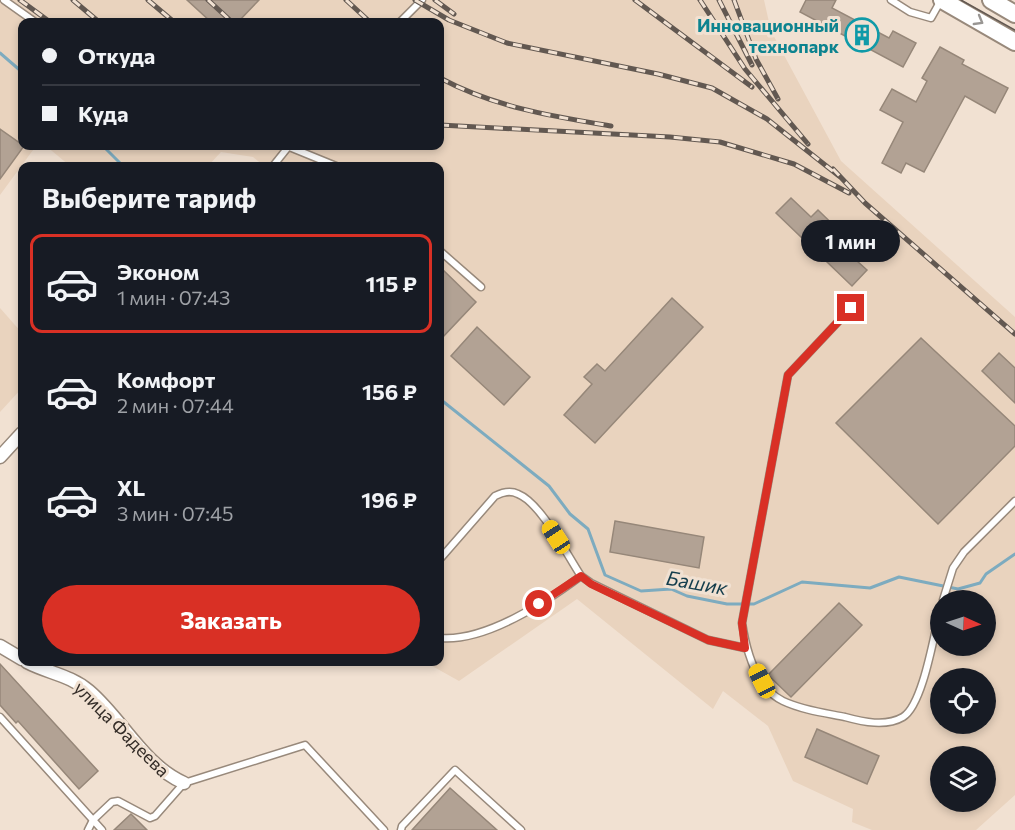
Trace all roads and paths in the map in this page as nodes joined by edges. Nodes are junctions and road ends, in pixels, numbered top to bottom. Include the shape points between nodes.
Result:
1 (4, 0) edge
2 (422, 0) edge
3 (891, 0) edge
4 (942, 0) edge
5 (991, 0) edge
6 (1015, 14) edge
7 (29, 18) edge
8 (404, 18) edge
9 (1015, 42) edge
10 (298, 150) edge
11 (326, 162) edge
12 (444, 255) edge
13 (481, 287) dead end
14 (851, 308) dead end
15 (18, 437) edge
16 (0, 457) edge
17 (1015, 501) edge
18 (444, 554) edge
19 (581, 576) junction
20 (946, 590) edge
21 (444, 638) edge
22 (0, 646) edge
23 (745, 648) junction
24 (930, 649) edge
25 (18, 657) edge
26 (39, 666) edge
27 (0, 717) edge
28 (184, 783) junction
29 (93, 820) junction
30 (88, 830) edge
31 (102, 830) edge
32 (384, 830) edge
33 (401, 830) edge
34 (521, 830) edge

1 - 7 lane
2 - 8 lane
3 - 4 lane via 910,12 931,18
4 -> 9 main road
5 - 6 main road
10 - 11 lane
12 - 13 lane
14 - 23 lane via 788,375 746,596 742,623
15 - 16 street
17 - 20 lane via 964,552
18 - 19 lane via 483,507 505,491 518,494 539,512
19 - 21 lane via 507,622 464,636
19 - 23 lane via 708,640
22 - 25 street
23 - 24 lane via 762,681 782,700 861,721 885,723 904,716 918,695
26 - 28 street, улица Фадеева via 69,676 90,692 166,776
27 - 29 lane
28 - 29 lane via 155,816 144,817 118,801
28 - 32 lane via 305,745
29 - 30 lane
29 - 31 lane
33 - 34 lane via 455,770

